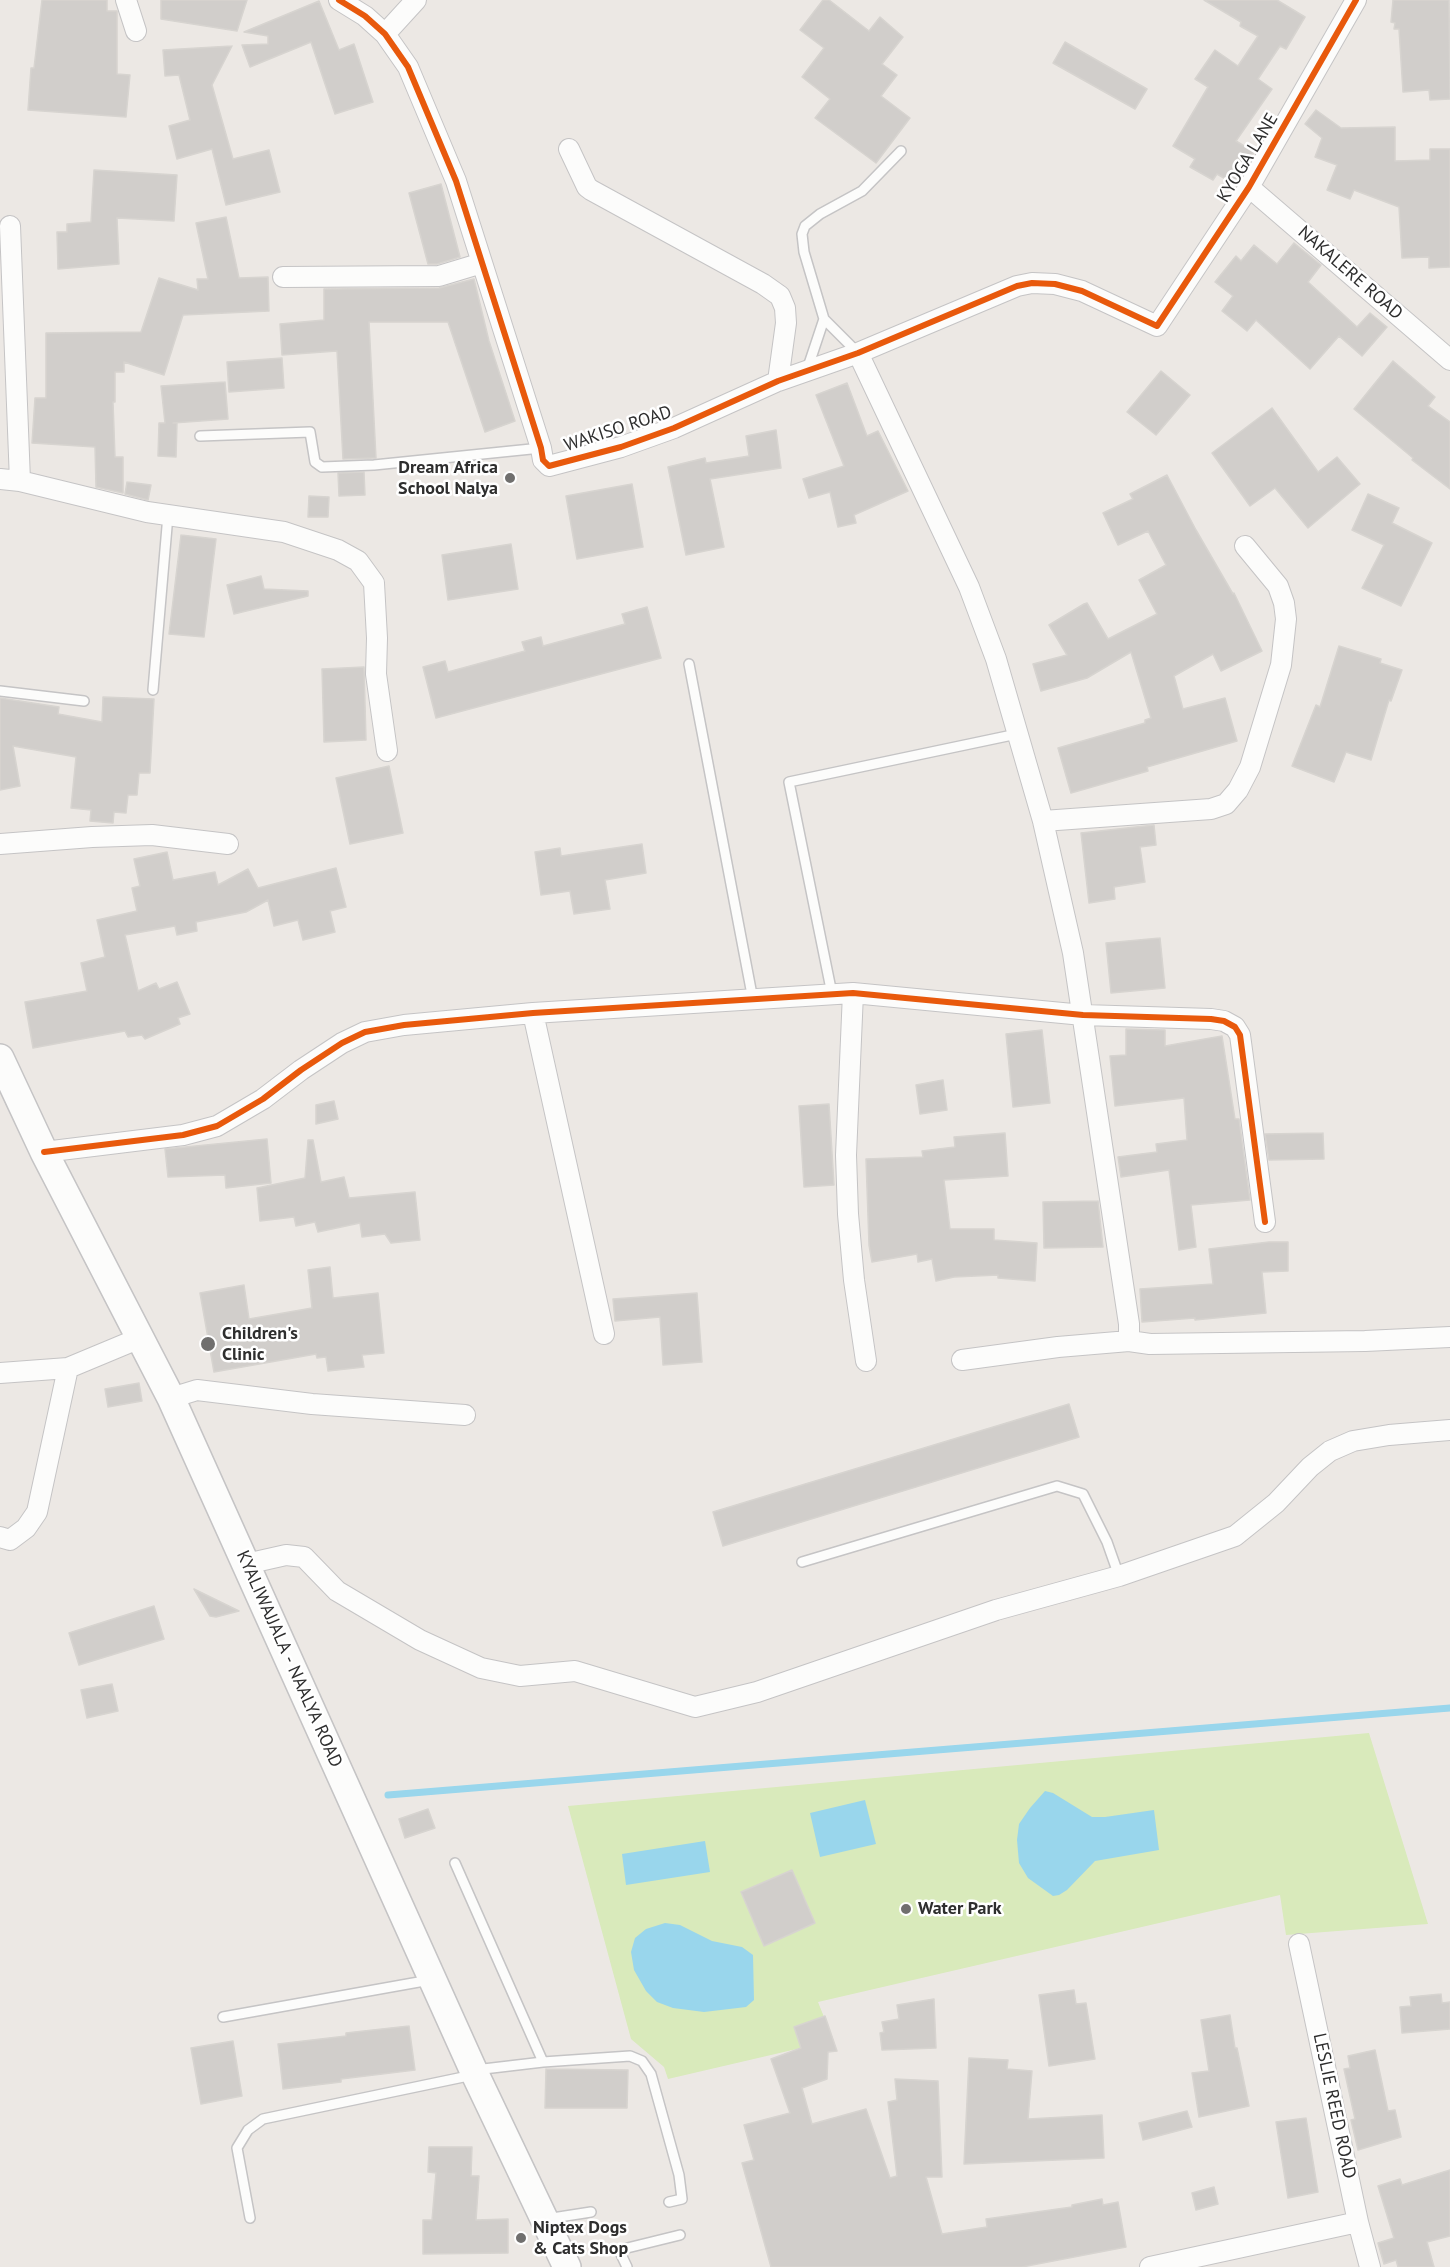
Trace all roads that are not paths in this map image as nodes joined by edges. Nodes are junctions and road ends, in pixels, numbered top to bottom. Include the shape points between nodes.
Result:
1 (126, 0) edge
2 (339, 0) edge
3 (416, 0) edge
4 (1356, 0) edge
5 (136, 31) dead end
6 (385, 34) junction
7 (569, 149) dead end
8 (902, 151) dead end
9 (1250, 187) junction
10 (10, 226) dead end
11 (482, 263) junction
12 (283, 277) dead end
13 (824, 319) junction
14 (1157, 326) joint
15 (858, 353) junction
16 (1450, 360) edge
17 (807, 371) junction
18 (778, 381) junction
19 (200, 436) dead end
20 (541, 448) junction
21 (0, 479) edge
22 (20, 481) junction
23 (168, 515) junction
24 (1245, 546) dead end
25 (689, 664) dead end
26 (153, 690) dead end
27 (0, 691) edge
28 (84, 701) dead end
29 (1017, 734) junction
30 (387, 751) dead end
31 (1043, 821) junction
32 (0, 844) edge
33 (228, 844) dead end
34 (853, 993) junction
35 (832, 994) junction
36 (753, 1000) junction
37 (534, 1013) junction
38 (1083, 1015) junction
39 (0, 1058) edge
40 (44, 1152) junction
41 (1265, 1222) dead end
42 (604, 1334) dead end
43 (1450, 1337) edge
44 (140, 1338) junction
45 (1129, 1341) junction
46 (866, 1360) dead end
47 (962, 1360) dead end
48 (68, 1368) junction
49 (0, 1373) edge
50 (171, 1398) junction
51 (465, 1414) dead end
52 (1450, 1430) edge
53 (0, 1537) edge
54 (802, 1562) dead end
55 (246, 1564) junction
56 (1119, 1576) junction
57 (455, 1863) dead end
58 (1299, 1944) dead end
59 (434, 1979) junction
60 (223, 2017) dead end
61 (543, 2062) junction
62 (475, 2072) junction
63 (669, 2202) dead end
64 (591, 2212) dead end
65 (250, 2218) dead end
66 (544, 2219) junction
67 (1358, 2222) junction
68 (680, 2235) dead end
69 (567, 2267) edge
70 (627, 2267) edge
71 (1150, 2267) edge
72 (1370, 2267) edge

1 - 5 street
2 - 6 street, WAKISO ROAD via 366,16
3 - 6 street
4 - 9 street, KYOGA LANE
6 - 11 street, WAKISO ROAD via 408,67 456,181
7 - 18 street via 591,190 780,296 786,323
8 - 13 lane via 862,190 805,226 804,252
9 - 14 street, KYOGA LANE
9 - 16 street, NAKALERE ROAD
10 - 22 street
11 - 12 street via 439,276
11 - 20 street, WAKISO ROAD
13 - 15 lane
13 - 17 lane
14 - 15 street, WAKISO ROAD via 1082,291 1032,283
15 - 17 street, WAKISO ROAD
15 - 29 street via 969,587 996,659
17 - 18 street, WAKISO ROAD
18 - 20 street, WAKISO ROAD via 674,428 621,447 549,466 543,460
19 - 20 lane via 310,432 315,462 322,467
21 - 22 street
22 - 23 street
23 - 26 lane
23 - 30 street via 285,532 358,561 374,583 376,674
24 - 31 street via 1278,586 1286,619 1281,665 1250,767 1238,790 1226,804 1211,809
25 - 36 lane
27 - 28 lane
29 - 31 street
29 - 35 lane via 789,782
31 - 38 street
32 - 33 street via 152,835
34 - 35 street
34 - 38 street
34 - 46 street via 847,1179 854,1280
35 - 36 street
36 - 37 street
37 - 40 street via 365,1032 342,1043 217,1126 183,1135
37 - 42 street
38 - 41 street via 1211,1019 1235,1027 1240,1035
38 - 45 street
39 - 40 main road, KYALIWAJJALA - NAALYA ROAD
40 - 44 main road, KYALIWAJJALA - NAALYA ROAD
43 - 45 street via 1150,1344
44 - 48 street
44 - 50 main road, KYALIWAJJALA - NAALYA ROAD
45 - 47 street
48 - 49 street
48 - 53 street via 37,1512 26,1528 10,1540
50 - 51 street via 197,1390 312,1404
50 - 55 main road, KYALIWAJJALA - NAALYA ROAD
52 - 56 street via 1353,1441 1330,1451 1276,1503 1234,1536
54 - 56 lane via 1058,1486 1083,1494
55 - 56 street via 286,1555 304,1557 337,1591 420,1640 481,1668 520,1676 575,1671 695,1707 757,1692 996,1610
55 - 59 main road, KYALIWAJJALA - NAALYA ROAD
57 - 61 lane
58 - 67 street, LESLIE REED ROAD
59 - 60 lane
59 - 62 main road, KYALIWAJJALA - NAALYA ROAD
61 - 62 lane
61 - 63 lane via 630,2056 642,2061 651,2074 679,2175 682,2199
62 - 65 lane via 263,2119 248,2130 237,2148
62 - 66 main road, KYALIWAJJALA - NAALYA ROAD
64 - 66 lane
66 - 69 main road, KYALIWAJJALA - NAALYA ROAD
67 - 71 street
67 - 72 street, LESLIE REED ROAD
68 - 70 lane via 620,2250

